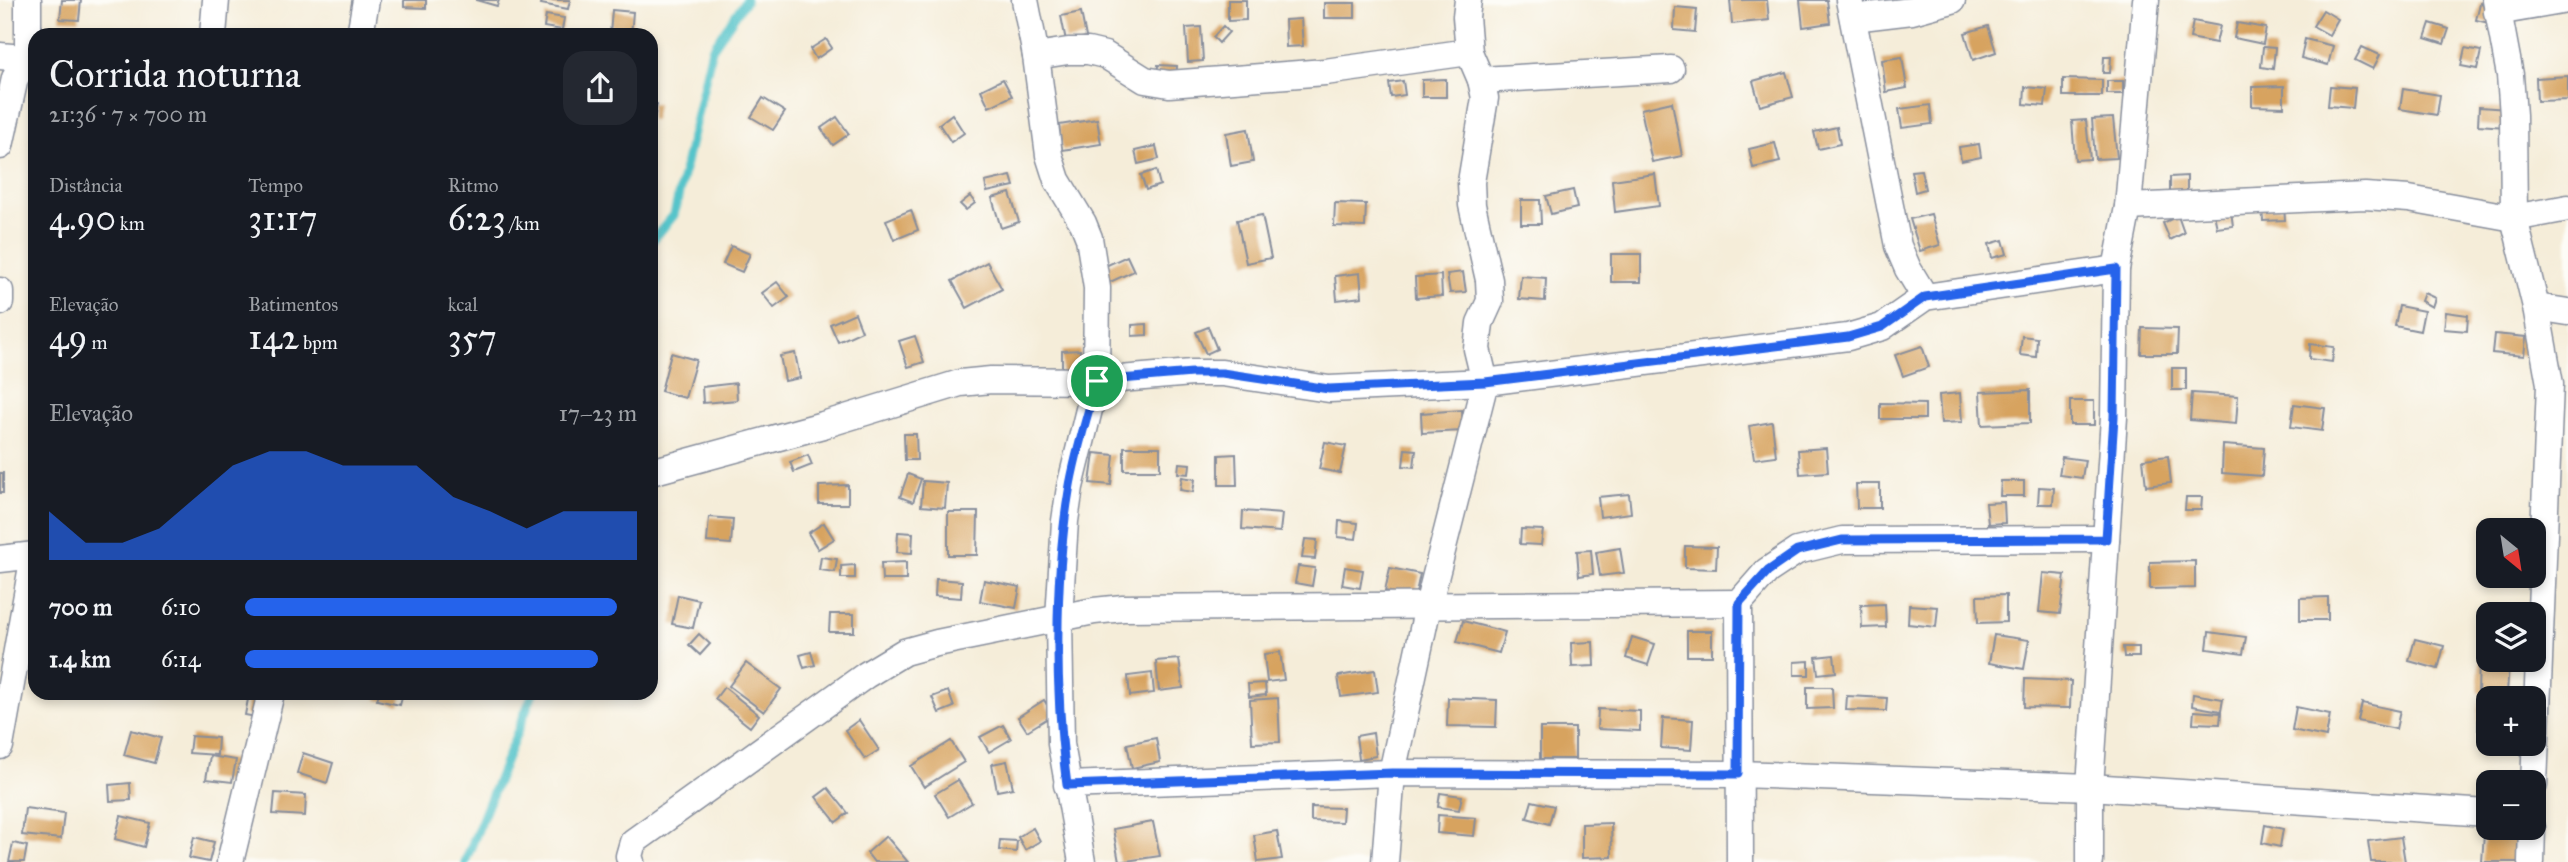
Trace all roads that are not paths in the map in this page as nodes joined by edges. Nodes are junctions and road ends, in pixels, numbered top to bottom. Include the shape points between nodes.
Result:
1 (28, 0) edge
2 (216, 0) edge
3 (366, 0) edge
4 (1025, 0) edge
5 (1468, 0) edge
6 (1952, 0) edge
7 (2146, 0) edge
8 (2567, 0) edge
9 (2496, 6) edge
10 (1851, 9) edge
11 (29, 28) edge
12 (214, 28) edge
13 (361, 28) edge
14 (1469, 52) junction
15 (0, 56) edge
16 (1037, 56) junction
17 (28, 59) edge
18 (28, 63) edge
19 (1671, 69) dead end
20 (1481, 80) junction
21 (0, 146) edge
22 (2128, 207) junction
23 (2568, 208) edge
24 (2514, 218) junction
25 (2116, 269) junction
26 (0, 291) edge
27 (1925, 297) junction
28 (0, 302) edge
29 (2536, 307) junction
30 (2568, 312) edge
31 (1097, 381) junction
32 (1485, 382) junction
33 (658, 470) edge
34 (2106, 539) junction
35 (28, 556) edge
36 (0, 559) edge
37 (28, 589) edge
38 (1739, 603) junction
39 (1427, 606) junction
40 (1059, 618) junction
41 (269, 700) edge
42 (0, 746) edge
43 (2535, 770) edge
44 (1392, 773) junction
45 (1738, 774) junction
46 (1067, 785) junction
47 (2090, 787) junction
48 (2476, 812) edge
49 (2532, 840) edge
50 (230, 862) edge
51 (631, 862) edge
52 (1082, 862) edge
53 (1385, 862) edge
54 (1740, 862) edge
55 (2090, 862) edge
56 (2531, 862) edge

1 - 11 street
2 - 12 street
3 - 13 street
4 - 16 street
5 - 14 street
6 - 10 street via 1912,11
7 - 22 street
8 - 9 street
9 - 24 street via 2514,115
10 - 27 street via 1898,246
14 - 16 street via 1325,72 1168,84 1145,80 1105,55 1088,51
14 - 20 street
15 - 17 street
16 - 31 street via 1049,155 1088,238 1097,288
18 - 21 street via 15,78
19 - 20 street
20 - 32 street via 1485,98 1471,182 1489,280 1490,301 1480,323 1477,349
22 - 24 street via 2365,196
22 - 25 street
23 - 24 street
24 - 29 street
25 - 27 street
25 - 34 street
26 - 28 street
27 - 32 street via 1882,327 1848,337
29 - 30 street
29 - 43 street via 2550,384
31 - 32 street via 1222,373 1329,389
31 - 33 street via 960,383
31 - 40 street via 1070,487
32 - 39 street
34 - 38 street via 1842,540 1797,551 1768,571
34 - 47 street
35 - 36 street
37 - 42 street
38 - 39 street
38 - 45 street
39 - 40 street via 1123,608
39 - 44 street
40 - 46 street
40 - 51 street via 904,652 633,842
41 - 50 street
44 - 45 street
44 - 46 street
44 - 53 street
45 - 47 street
45 - 54 street
46 - 52 street
47 - 48 street
47 - 55 street
49 - 56 street

